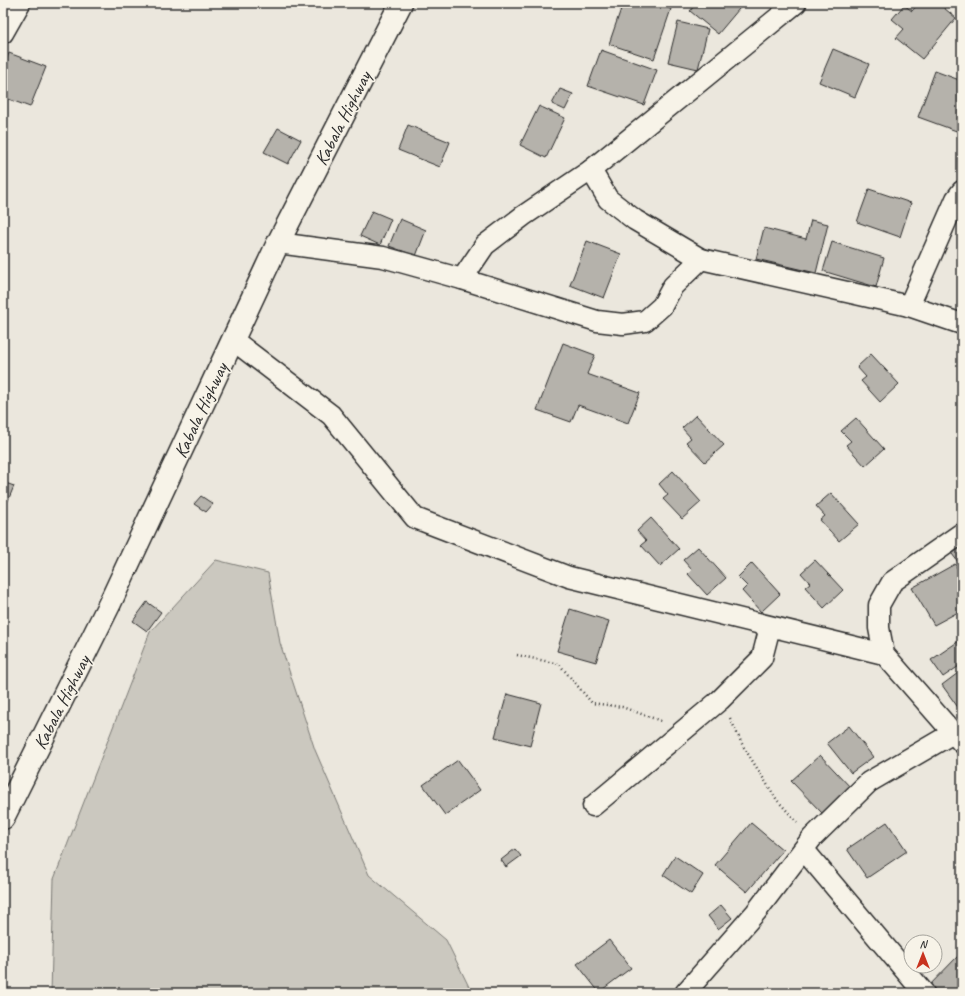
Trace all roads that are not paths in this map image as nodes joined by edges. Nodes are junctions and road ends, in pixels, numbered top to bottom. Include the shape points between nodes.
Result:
1 (20, 3) edge
2 (401, 3) edge
3 (796, 3) edge
4 (3, 33) edge
5 (591, 170) junction
6 (962, 191) edge
7 (278, 243) junction
8 (701, 259) junction
9 (462, 279) junction
10 (909, 306) junction
11 (962, 324) edge
12 (233, 340) junction
13 (962, 533) edge
14 (770, 626) junction
15 (884, 654) junction
16 (957, 738) edge
17 (593, 806) dead end
18 (3, 818) edge
19 (808, 844) junction
20 (684, 993) edge
21 (924, 993) edge

1 - 4 street
2 - 7 main road, Kabala Highway
3 - 5 street
5 - 8 street via 608,199 635,220
5 - 9 street via 485,245
6 - 10 street via 956,199
7 - 9 street via 383,257
7 - 12 main road, Kabala Highway
8 - 9 street via 673,286 662,306 645,321 623,324 597,321
8 - 10 street
10 - 11 street
12 - 14 street via 332,415 415,518 569,577
12 - 18 main road, Kabala Highway via 110,603
13 - 15 street via 892,582 879,605 879,628
14 - 15 street
14 - 17 street via 762,658 720,700
15 - 16 street
16 - 19 street via 869,782
19 - 20 street via 756,912
19 - 21 street

